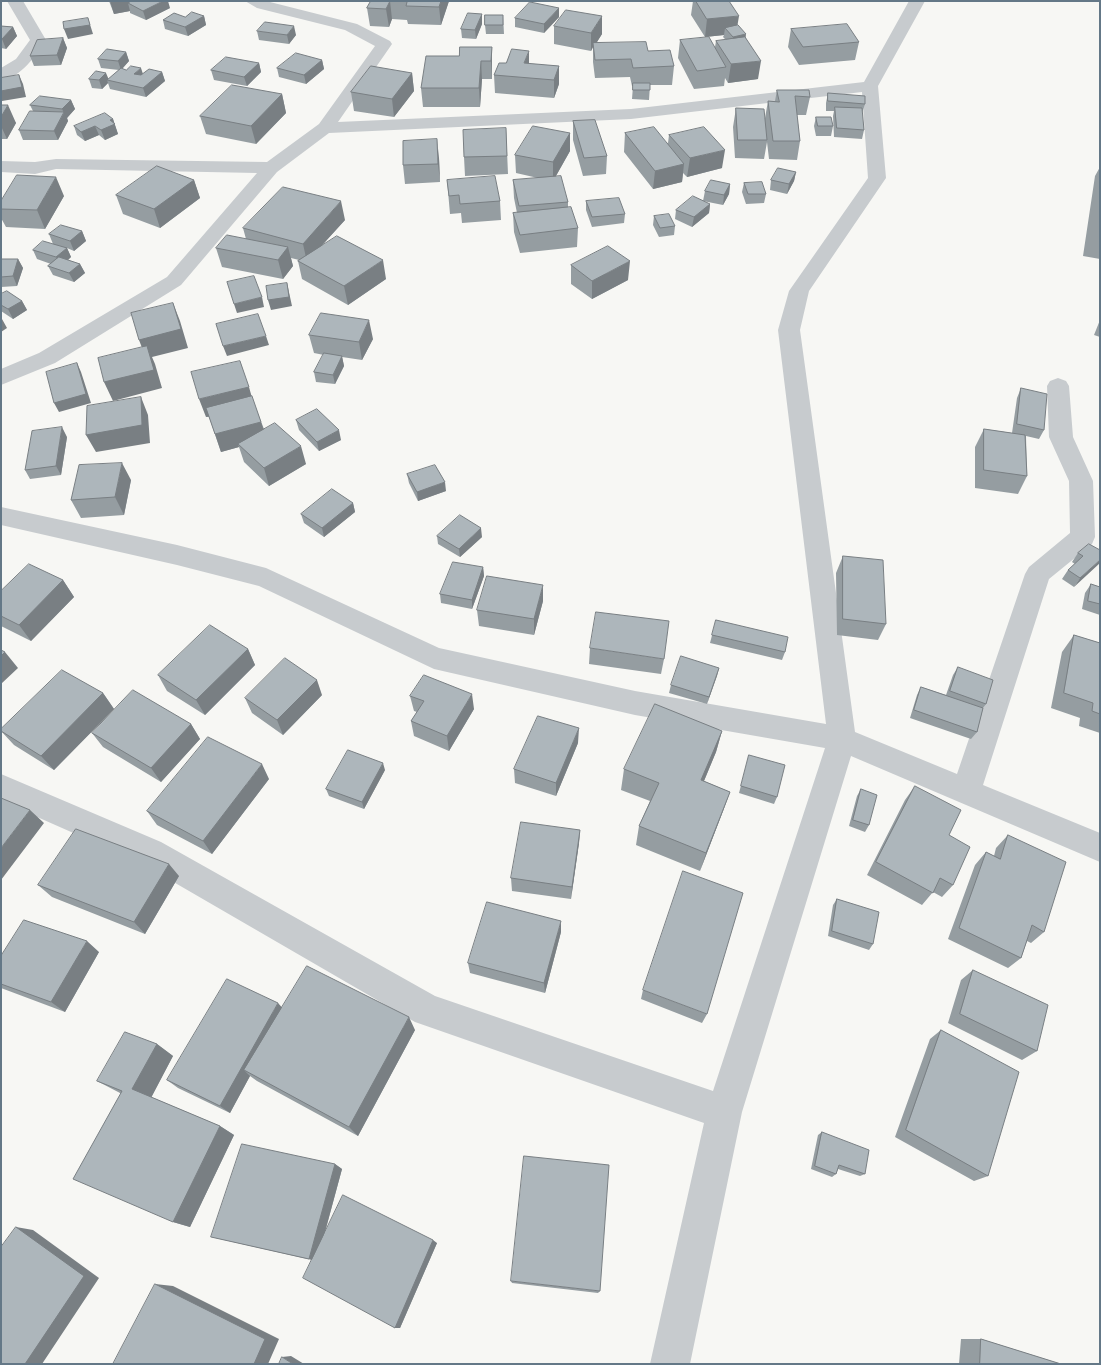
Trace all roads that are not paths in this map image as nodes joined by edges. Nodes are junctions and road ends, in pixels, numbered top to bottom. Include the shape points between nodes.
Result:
1 (15, 1) edge
2 (253, 1) edge
3 (917, 1) edge
4 (1, 76) edge
5 (870, 86) junction
6 (326, 128) junction
7 (1, 166) edge
8 (271, 168) junction
9 (1, 378) edge
10 (1058, 386) dead end
11 (1, 516) edge
12 (842, 739) junction
13 (1, 787) edge
14 (966, 792) junction
15 (1100, 848) edge
16 (724, 1112) junction
17 (670, 1364) edge

1 - 4 street via 38,40 22,62
2 - 6 street via 351,27 384,44
3 - 5 street
5 - 6 street via 631,114
5 - 12 street via 877,178 799,291 789,330
6 - 8 street
7 - 8 street
8 - 9 street via 174,282 47,358
10 - 14 street via 1060,437 1081,481 1083,537 1038,574
11 - 12 street via 266,578 434,658 635,703
12 - 14 street
12 - 16 street
13 - 16 street via 150,852 427,1010
14 - 15 street
16 - 17 street

